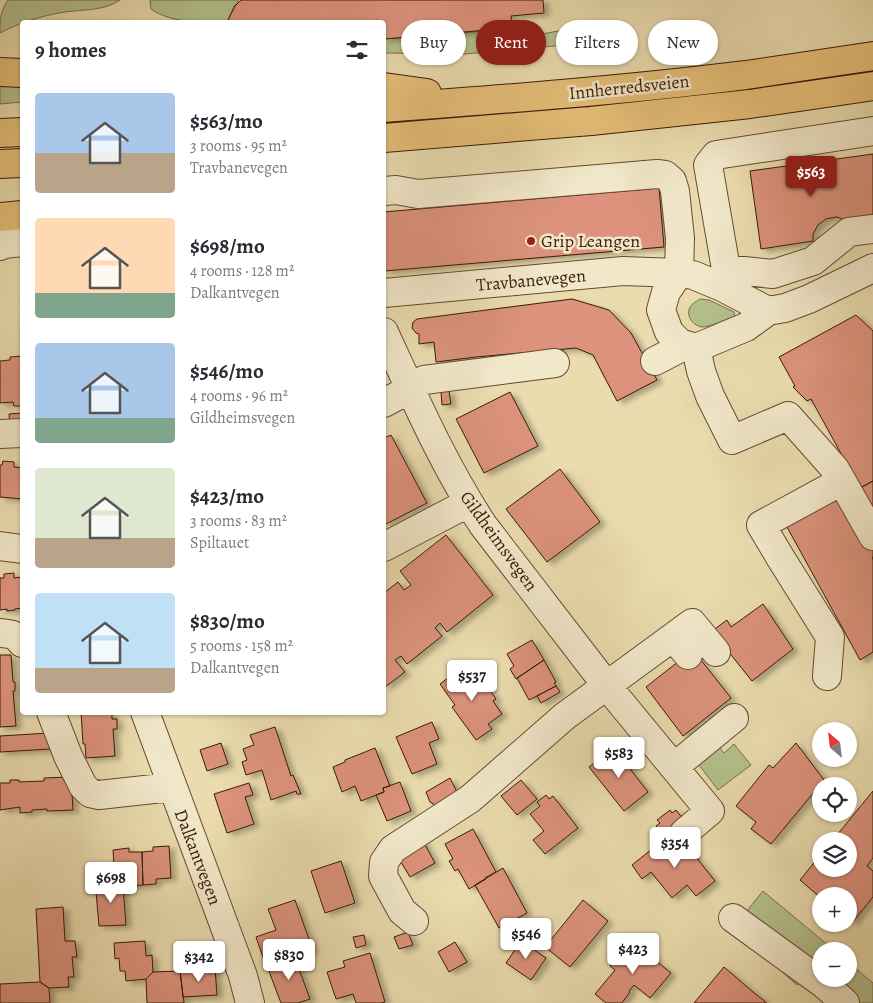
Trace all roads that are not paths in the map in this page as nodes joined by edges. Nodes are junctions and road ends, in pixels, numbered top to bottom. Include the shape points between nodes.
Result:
1 (873, 56) edge
2 (0, 72) edge
3 (20, 73) edge
4 (873, 86) edge
5 (386, 87) edge
6 (483, 101) junction
7 (386, 108) edge
8 (485, 130) junction
9 (873, 131) edge
10 (20, 132) edge
11 (0, 133) edge
12 (386, 138) edge
13 (386, 150) edge
14 (20, 162) edge
15 (0, 164) edge
16 (386, 191) edge
17 (20, 215) edge
18 (0, 217) edge
19 (873, 229) edge
20 (20, 242) edge
21 (0, 246) edge
22 (873, 268) edge
23 (679, 273) junction
24 (724, 278) junction
25 (386, 293) edge
26 (768, 311) junction
27 (386, 335) edge
28 (691, 347) junction
29 (655, 361) dead end
30 (555, 363) dead end
31 (417, 384) junction
32 (386, 402) edge
33 (0, 434) edge
34 (20, 434) edge
35 (842, 480) junction
36 (468, 503) junction
37 (873, 536) edge
38 (0, 546) edge
39 (386, 546) edge
40 (20, 549) edge
41 (0, 633) edge
42 (20, 640) edge
43 (716, 652) dead end
44 (827, 676) dead end
45 (607, 686) junction
46 (52, 715) edge
47 (146, 715) edge
48 (734, 718) dead end
49 (674, 767) junction
50 (172, 787) junction
51 (684, 833) dead end
52 (733, 918) dead end
53 (414, 921) dead end
54 (821, 989) edge
55 (250, 1003) edge
56 (845, 1003) edge

1 - 6 highway, Innherredsveien via 746,74
2 - 3 highway
4 - 8 highway, Innherredsveien via 750,104
5 - 6 highway
6 - 7 highway, Innherredsveien
8 - 12 highway, Innherredsveien
8 - 13 highway
9 - 24 street via 716,155 708,164
10 - 11 highway
14 - 15 highway
16 - 23 street via 418,194 665,175 672,181 675,191 680,238
17 - 18 highway
19 - 24 street via 849,232 813,261 773,274
20 - 21 street
22 - 26 street via 809,299
23 - 24 street, Travbanevegen
23 - 25 street, Travbanevegen via 623,271
23 - 28 street via 666,292 661,310 668,332 680,343
24 - 26 street, Travbanevegen
26 - 28 street via 746,327
27 - 31 street, Gildheimsvegen
28 - 29 street
28 - 35 street via 732,440 788,416
30 - 31 street
31 - 32 street
31 - 36 street, Gildheimsvegen via 448,467
33 - 34 street
35 - 37 street
35 - 44 street via 761,525 830,637
36 - 39 street
36 - 45 street, Gildheimsvegen
38 - 40 street
41 - 42 street via 12,634
43 - 45 street via 692,623 680,646
45 - 49 street, Gildheimsvegen
45 - 53 street via 565,716 470,799 393,849 384,862 383,876 402,911
46 - 50 street via 68,756 90,793 99,795
47 - 50 street, Dalkantvegen
48 - 49 street
49 - 51 street, Gildheimsvegen via 710,811
50 - 55 street, Dalkantvegen via 243,976
52 - 54 street
54 - 56 street

